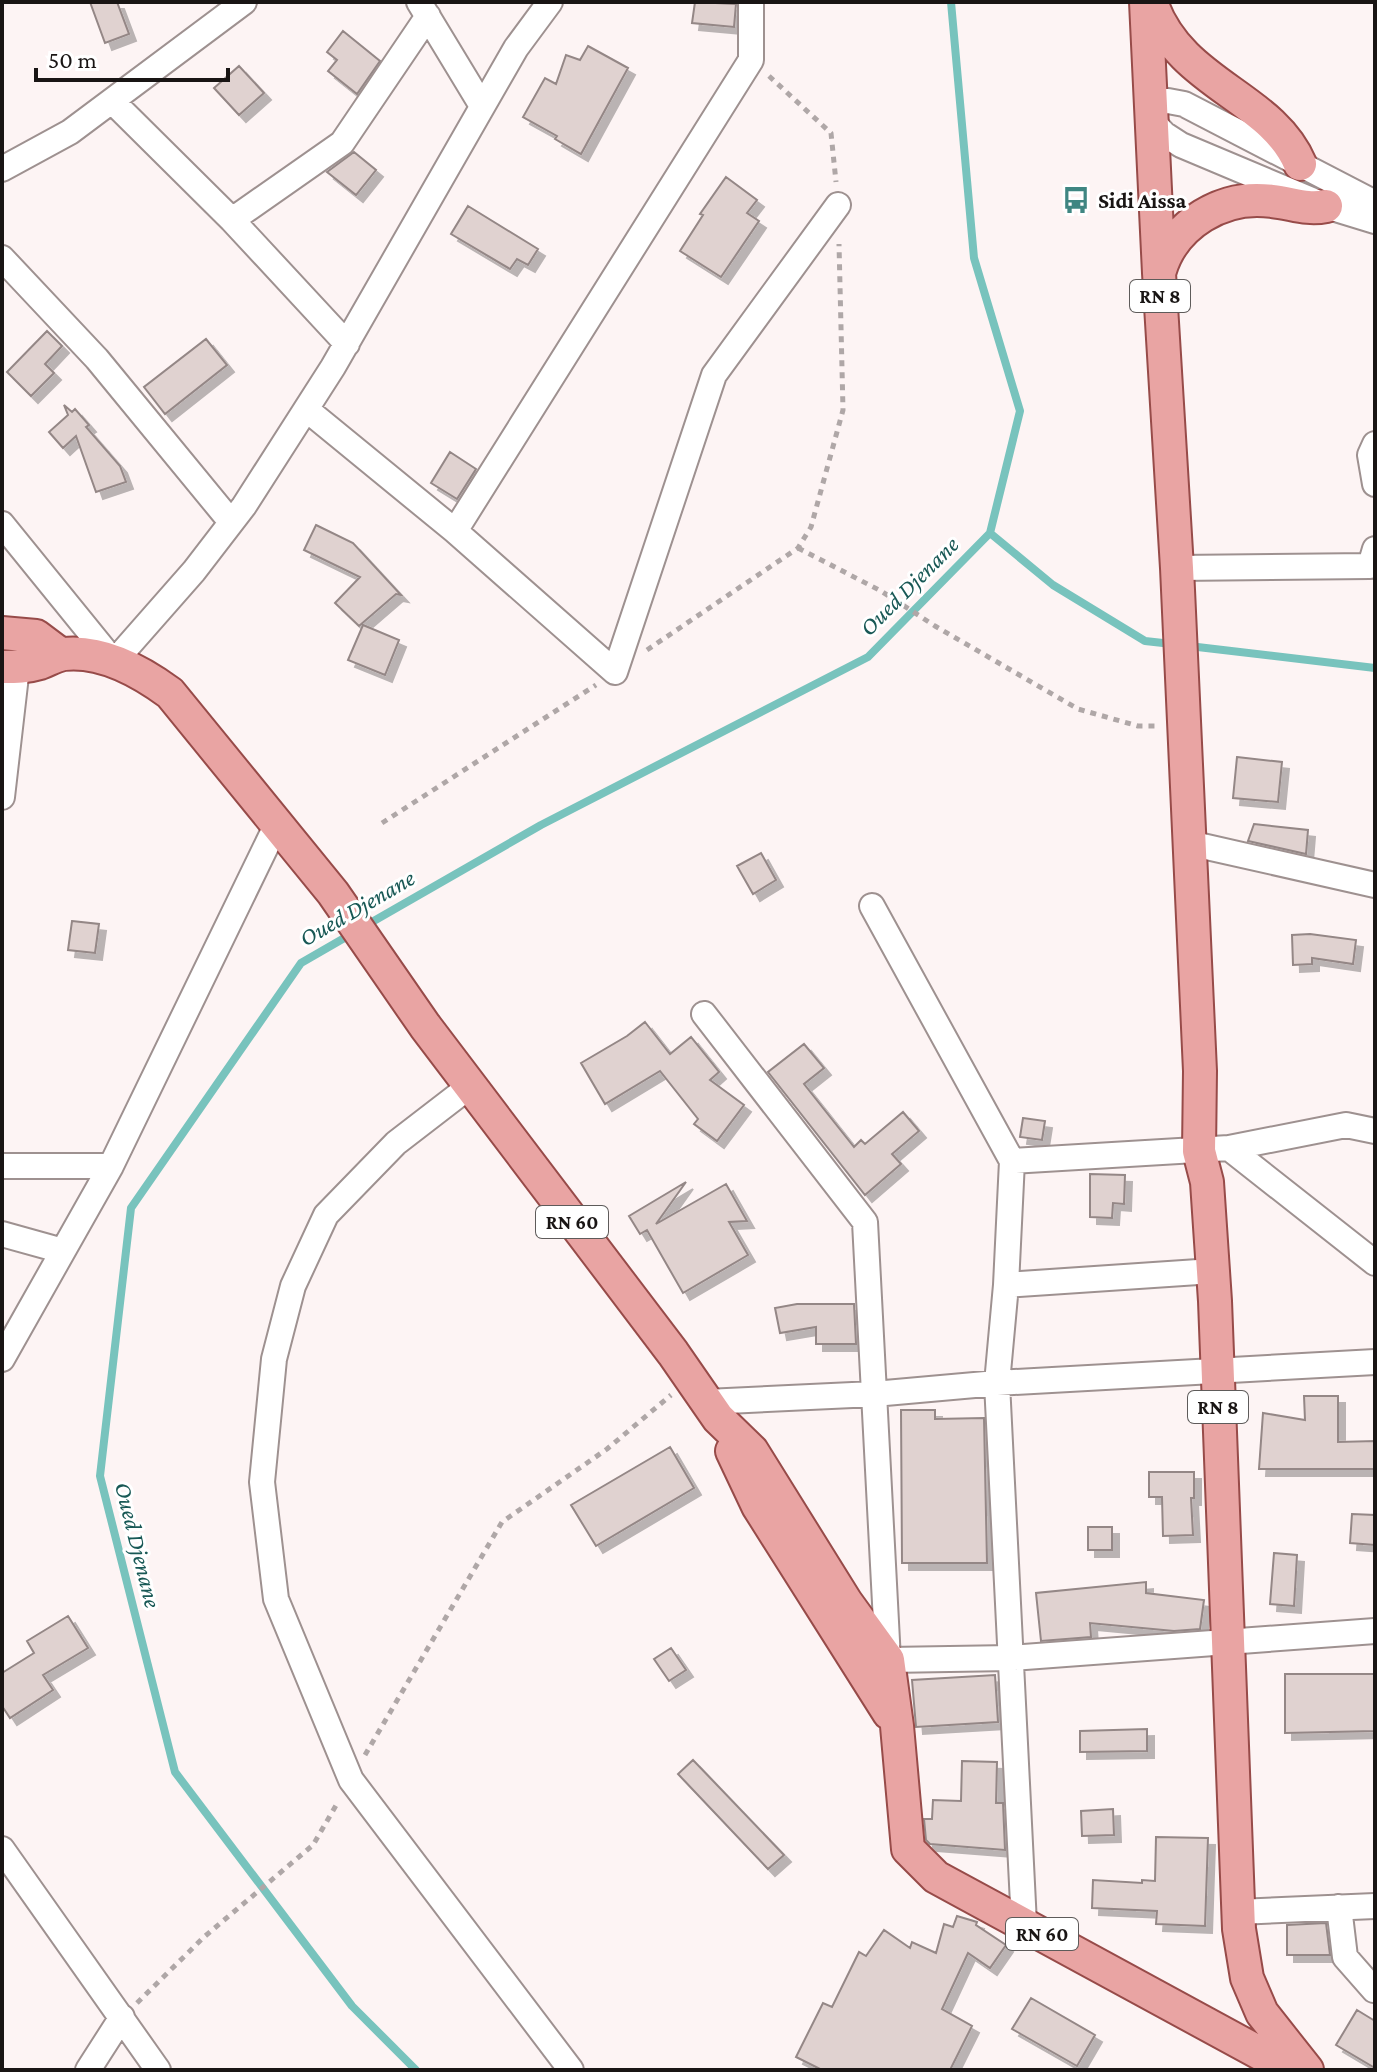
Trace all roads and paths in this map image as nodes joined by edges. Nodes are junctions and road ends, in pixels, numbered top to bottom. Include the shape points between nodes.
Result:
1 (244, 2) edge
2 (550, 2) edge
3 (751, 2) edge
4 (1148, 2) edge
5 (424, 9) edge
6 (751, 60) junction
7 (112, 101) junction
8 (482, 106) junction
9 (1150, 110) junction
10 (1300, 164) junction
11 (2, 169) edge
12 (1375, 203) edge
13 (838, 205) junction
14 (1326, 206) junction
15 (232, 220) junction
16 (1375, 221) edge
17 (2, 258) edge
18 (1159, 273) junction
19 (347, 344) junction
20 (306, 409) junction
21 (1373, 452) edge
22 (1375, 484) edge
23 (231, 522) junction
24 (2, 524) edge
25 (455, 531) junction
26 (798, 548) junction
27 (1375, 549) edge
28 (1177, 579) junction
29 (2, 633) edge
30 (60, 654) junction
31 (114, 662) junction
32 (10, 667) edge
33 (615, 672) junction
34 (1183, 726) junction
35 (3, 790) edge
36 (382, 823) dead end
37 (277, 824) junction
38 (1189, 843) junction
39 (1375, 885) edge
40 (872, 906) dead end
41 (704, 1014) dead end
42 (470, 1086) junction
43 (1375, 1131) edge
44 (1214, 1149) junction
45 (1012, 1161) junction
46 (2, 1166) edge
47 (111, 1166) junction
48 (2, 1234) edge
49 (63, 1251) junction
50 (1375, 1263) edge
51 (1213, 1271) junction
52 (1006, 1285) junction
53 (14, 1318) edge
54 (2, 1359) edge
55 (1375, 1362) edge
56 (1217, 1372) junction
57 (997, 1383) junction
58 (874, 1394) junction
59 (705, 1400) junction
60 (1375, 1631) edge
61 (1227, 1643) junction
62 (1011, 1658) junction
63 (888, 1660) junction
64 (897, 1726) junction
65 (351, 1780) junction
66 (2, 1849) edge
67 (1375, 1906) edge
68 (1339, 1907) junction
69 (1238, 1912) junction
70 (1024, 1924) junction
71 (1374, 1990) edge
72 (122, 2017) junction
73 (88, 2070) edge
74 (158, 2070) edge
75 (571, 2070) edge
76 (1291, 2070) edge
77 (1307, 2070) edge

1 - 7 street
2 - 8 street
3 - 6 street
4 - 9 main road, RN 8
4 - 10 main road via 1178,50 1273,126
5 - 8 street
5 - 15 street via 342,143
6 - 13 path via 831,133
6 - 25 street
7 - 11 street via 70,132
7 - 15 street
8 - 19 street
9 - 10 street via 1168,101 1184,104
9 - 14 street via 1164,134 1181,145
9 - 18 main road, RN 8
10 - 12 street
13 - 26 path via 843,410 811,527
13 - 33 street via 714,375
14 - 16 street
14 - 18 main road via 1305,208 1270,200 1205,213 1172,243
15 - 19 street
17 - 23 street via 97,359
18 - 28 main road, RN 8
19 - 20 street
20 - 23 street
20 - 25 street
21 - 22 street
23 - 31 street
24 - 31 street
25 - 33 street
26 - 33 path
26 - 34 path via 881,591 1078,709 1138,726
27 - 28 street via 1370,566
28 - 34 main road, RN 8
29 - 30 main road, RN 60 via 36,636
30 - 31 main road, RN 60
30 - 32 main road, RN 60
31 - 37 main road, RN 60 via 170,693
32 - 35 street
33 - 36 path
34 - 38 main road, RN 8
37 - 42 main road, RN 60 via 333,893
37 - 47 street
38 - 39 street
38 - 44 main road, RN 8 via 1200,1071
40 - 45 street
41 - 58 street via 865,1222
42 - 59 main road, RN 60
42 - 65 street via 396,1143 326,1215 293,1286 274,1359 262,1482 276,1599
43 - 44 street via 1346,1125
44 - 45 street
44 - 50 street
44 - 51 main road, RN 8 via 1207,1182
45 - 52 street
46 - 47 street
47 - 49 street
48 - 49 street
49 - 53 street
51 - 52 street
51 - 56 main road, RN 8
52 - 57 street
53 - 54 street
55 - 56 street
56 - 57 street
56 - 61 main road, RN 8
57 - 58 street
57 - 62 street
58 - 59 street
58 - 63 street
59 - 63 main road via 752,1451
59 - 64 main road, RN 60 via 758,1506
59 - 65 path via 607,1449 502,1522
60 - 61 street
61 - 62 street
61 - 69 main road, RN 8
62 - 63 street
62 - 70 street
63 - 64 main road
64 - 70 main road, RN 60 via 908,1849 936,1877
65 - 72 path via 313,1845 204,1937
65 - 75 street
66 - 72 street
67 - 68 street
68 - 69 street
68 - 71 street via 1345,1957
69 - 77 main road, RN 8 via 1247,1978 1262,2013
70 - 76 main road, RN 60
72 - 73 street
72 - 74 street

